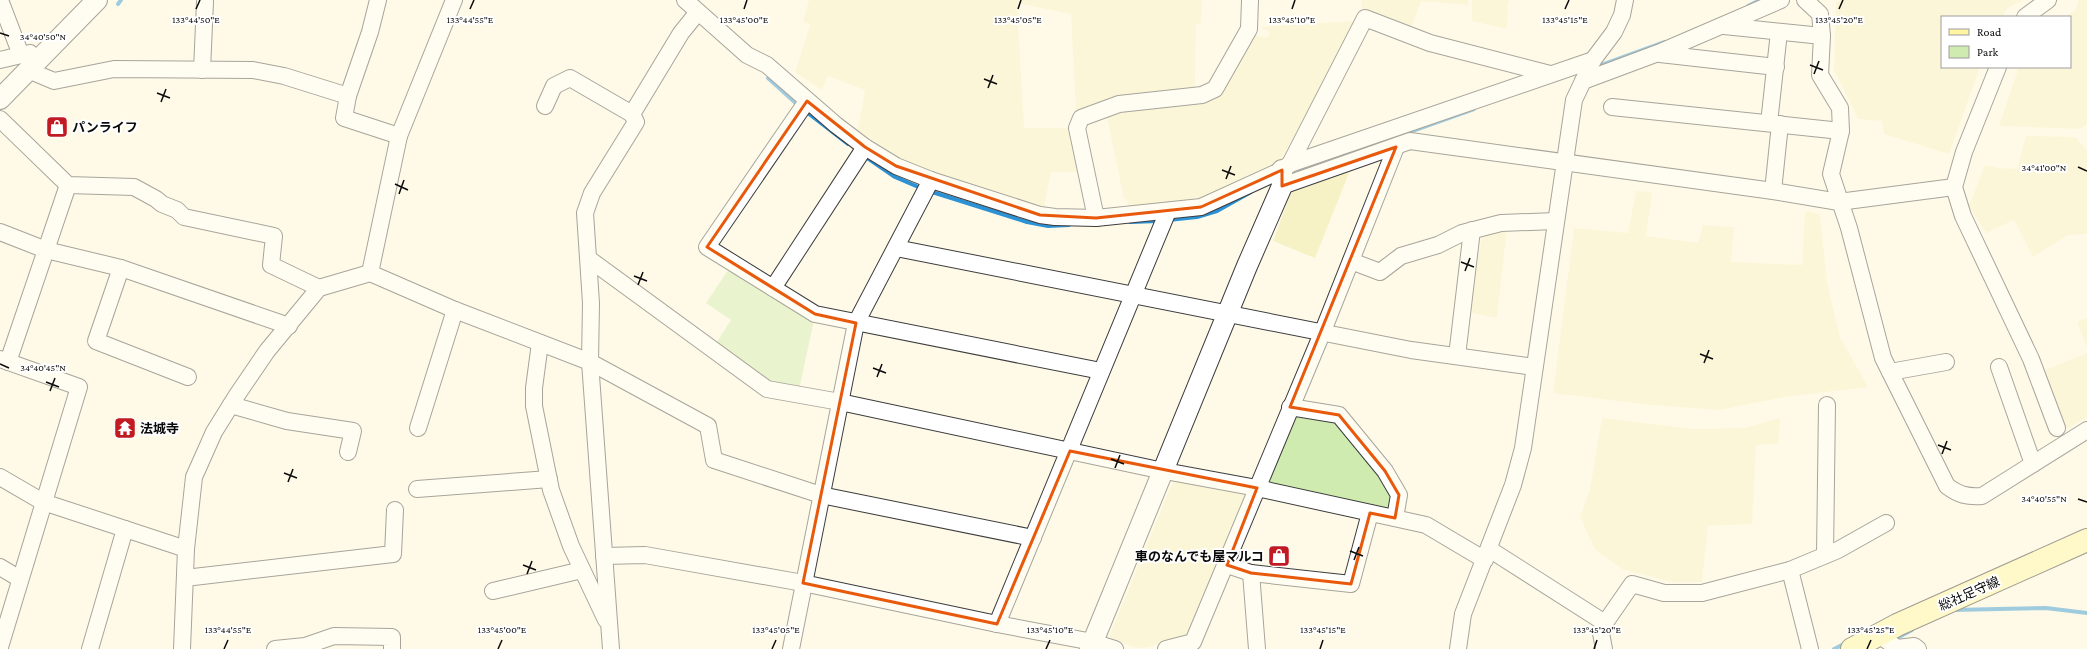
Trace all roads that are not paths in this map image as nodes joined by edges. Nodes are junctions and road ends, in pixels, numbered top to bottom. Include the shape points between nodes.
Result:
1 (0, 0) edge
2 (97, 0) edge
3 (378, 0) edge
4 (454, 0) edge
5 (685, 0) edge
6 (1250, 0) edge
7 (1625, 0) edge
8 (1782, 0) edge
9 (1805, 0) edge
10 (2048, 0) edge
11 (205, 2) dead end
12 (698, 12) junction
13 (2026, 16) edge
14 (1722, 26) junction
15 (1779, 32) junction
16 (1822, 36) junction
17 (1658, 53) junction
18 (0, 60) edge
19 (24, 63) junction
20 (1776, 67) junction
21 (1998, 68) edge
22 (202, 70) junction
23 (1588, 70) junction
24 (1550, 74) junction
25 (348, 96) junction
26 (0, 99) edge
27 (545, 106) dead end
28 (803, 107) junction
29 (1612, 107) dead end
30 (632, 114) junction
31 (0, 119) edge
32 (1774, 124) junction
33 (1841, 131) junction
34 (399, 136) junction
35 (1396, 146) junction
36 (862, 151) junction
37 (1565, 163) junction
38 (1284, 176) junction
39 (68, 185) junction
40 (928, 187) junction
41 (1954, 187) junction
42 (1773, 191) junction
43 (1839, 202) junction
44 (1165, 217) junction
45 (1096, 218) junction
46 (1556, 221) junction
47 (1472, 230) junction
48 (0, 232) edge
49 (896, 248) junction
50 (46, 250) junction
51 (589, 259) junction
52 (1351, 260) junction
53 (121, 268) junction
54 (370, 273) junction
55 (319, 288) junction
56 (773, 288) junction
57 (1134, 294) junction
58 (455, 310) junction
59 (1228, 313) junction
60 (856, 323) junction
61 (289, 326) junction
62 (1323, 331) junction
63 (540, 343) junction
64 (1457, 356) junction
65 (4, 360) edge
66 (590, 362) junction
67 (1946, 362) dead end
68 (1534, 366) junction
69 (1999, 367) dead end
70 (1101, 371) junction
71 (1890, 372) junction
72 (188, 377) dead end
73 (840, 402) junction
74 (231, 404) junction
75 (1827, 404) dead end
76 (1290, 407) junction
77 (418, 428) dead end
78 (2057, 428) dead end
79 (2087, 430) edge
80 (1070, 451) junction
81 (348, 452) dead end
82 (2033, 464) junction
83 (1164, 471) junction
84 (0, 477) edge
85 (549, 479) junction
86 (1257, 488) junction
87 (417, 489) dead end
88 (821, 494) junction
89 (43, 502) junction
90 (395, 510) dead end
91 (1370, 512) junction
92 (1395, 518) junction
93 (1886, 523) dead end
94 (125, 529) junction
95 (1033, 538) junction
96 (2087, 540) edge
97 (186, 549) junction
98 (1487, 555) junction
99 (1825, 555) junction
100 (604, 556) junction
101 (1226, 565) junction
102 (0, 568) edge
103 (582, 570) junction
104 (1790, 570) junction
105 (1251, 573) junction
106 (185, 578) junction
107 (20, 579) junction
108 (803, 583) junction
109 (493, 591) dead end
110 (1605, 622) junction
111 (997, 624) junction
112 (610, 627) junction
113 (1880, 634) junction
114 (1091, 646) edge
115 (0, 647) edge
116 (1897, 648) edge
117 (90, 649) edge
118 (182, 649) edge
119 (274, 649) edge
120 (392, 649) edge
121 (611, 649) edge
122 (791, 649) edge
123 (1115, 649) edge
124 (1166, 649) edge
125 (1257, 649) edge
126 (1458, 649) edge
127 (1604, 649) edge
128 (1810, 649) edge
129 (1852, 649) edge
130 (1918, 649) edge

1 - 19 street
2 - 19 street via 49,48
3 - 25 street
4 - 34 street
5 - 12 street
6 - 45 street via 1249,29 1215,89 1202,95 1119,104 1081,118 1077,128
7 - 23 street via 1622,15 1614,32
8 - 14 street
9 - 16 street via 1820,14
10 - 13 street
11 - 22 street
12 - 28 street via 747,55 767,65
12 - 30 street via 681,33
14 - 15 street
14 - 17 street
15 - 16 street
15 - 20 street
16 - 33 street via 1820,75 1840,108
17 - 20 street
17 - 23 street
18 - 19 street
19 - 22 street via 54,81 114,69
19 - 26 street
20 - 32 street
21 - 41 street via 1964,152
22 - 25 street via 252,70 284,76
23 - 24 street
23 - 37 street via 1574,100
24 - 38 street
24 - 38 street via 1430,43 1365,18
25 - 34 street via 344,118
27 - 30 street via 554,86 570,78
28 - 36 street
28 - 56 street via 707,247
29 - 32 street
30 - 51 street via 636,122 592,193 585,213
31 - 39 street
32 - 33 street
32 - 42 street
33 - 43 street via 1831,174
34 - 54 street
35 - 37 street via 1410,141
35 - 38 street
35 - 52 street
36 - 40 street via 896,166
36 - 56 street
37 - 42 street
37 - 46 street
38 - 44 street via 1201,207
38 - 59 street
39 - 50 street
39 - 55 street via 134,187 177,210 184,217 274,236 271,266
40 - 45 street via 1040,215
40 - 49 street
41 - 43 street
41 - 78 street via 1963,216 2031,359
42 - 43 street
43 - 71 street via 1849,228 1883,358
44 - 45 street
44 - 57 street
46 - 47 street via 1501,223
46 - 68 street
47 - 52 street via 1438,245 1401,256 1380,272
47 - 64 street
48 - 50 street
49 - 57 street
49 - 60 street
50 - 53 street
50 - 65 street
51 - 66 street
51 - 73 street via 766,389
52 - 62 street
53 - 61 street
53 - 72 street via 96,341
54 - 55 street
54 - 58 street
55 - 61 street
56 - 60 street via 815,314
57 - 59 street
57 - 70 street
58 - 63 street
58 - 77 street
59 - 62 street
59 - 83 street
60 - 70 street
60 - 73 street
61 - 74 street via 267,350
62 - 64 street via 1411,350
62 - 76 street
63 - 66 street
63 - 85 street via 534,406
64 - 68 street
65 - 89 street via 79,387
66 - 88 street via 708,426 714,460
66 - 100 street
67 - 71 street
68 - 98 street via 1523,448 1513,485
69 - 82 street
70 - 80 street
71 - 82 street via 1947,486 1958,494 1969,497 1982,496
73 - 80 street
73 - 88 street
74 - 81 street via 287,421 352,432
74 - 97 street via 214,432 194,477
75 - 99 street
76 - 86 street
76 - 92 street via 1339,415 1385,470 1399,495
79 - 82 street
80 - 83 street
80 - 95 street
83 - 86 street
83 - 114 street
84 - 89 street
85 - 87 street
85 - 103 street via 568,539
86 - 91 street
86 - 101 street
88 - 95 street
88 - 108 street
89 - 94 street
89 - 107 street
90 - 106 street via 392,554
91 - 92 street
91 - 105 street via 1351,584
92 - 98 street via 1426,525
93 - 99 street
94 - 97 street
94 - 117 street
95 - 111 street
96 - 113 main road, 総社足守線
97 - 106 street
98 - 110 street
98 - 126 street via 1464,614
99 - 104 street
100 - 108 street via 645,555
100 - 112 street
101 - 105 street
101 - 124 street via 1193,642
102 - 107 street
103 - 109 street
103 - 112 street
104 - 110 street via 1702,593 1664,593 1632,584
104 - 128 street
105 - 125 street
106 - 118 street
107 - 115 street
108 - 111 street
108 - 122 street
110 - 127 street via 1601,633
111 - 114 street
112 - 121 street
113 - 116 street
113 - 129 main road, 総社足守線
114 - 123 street
116 - 130 street via 1914,646
119 - 120 street via 305,646 334,636 392,637

